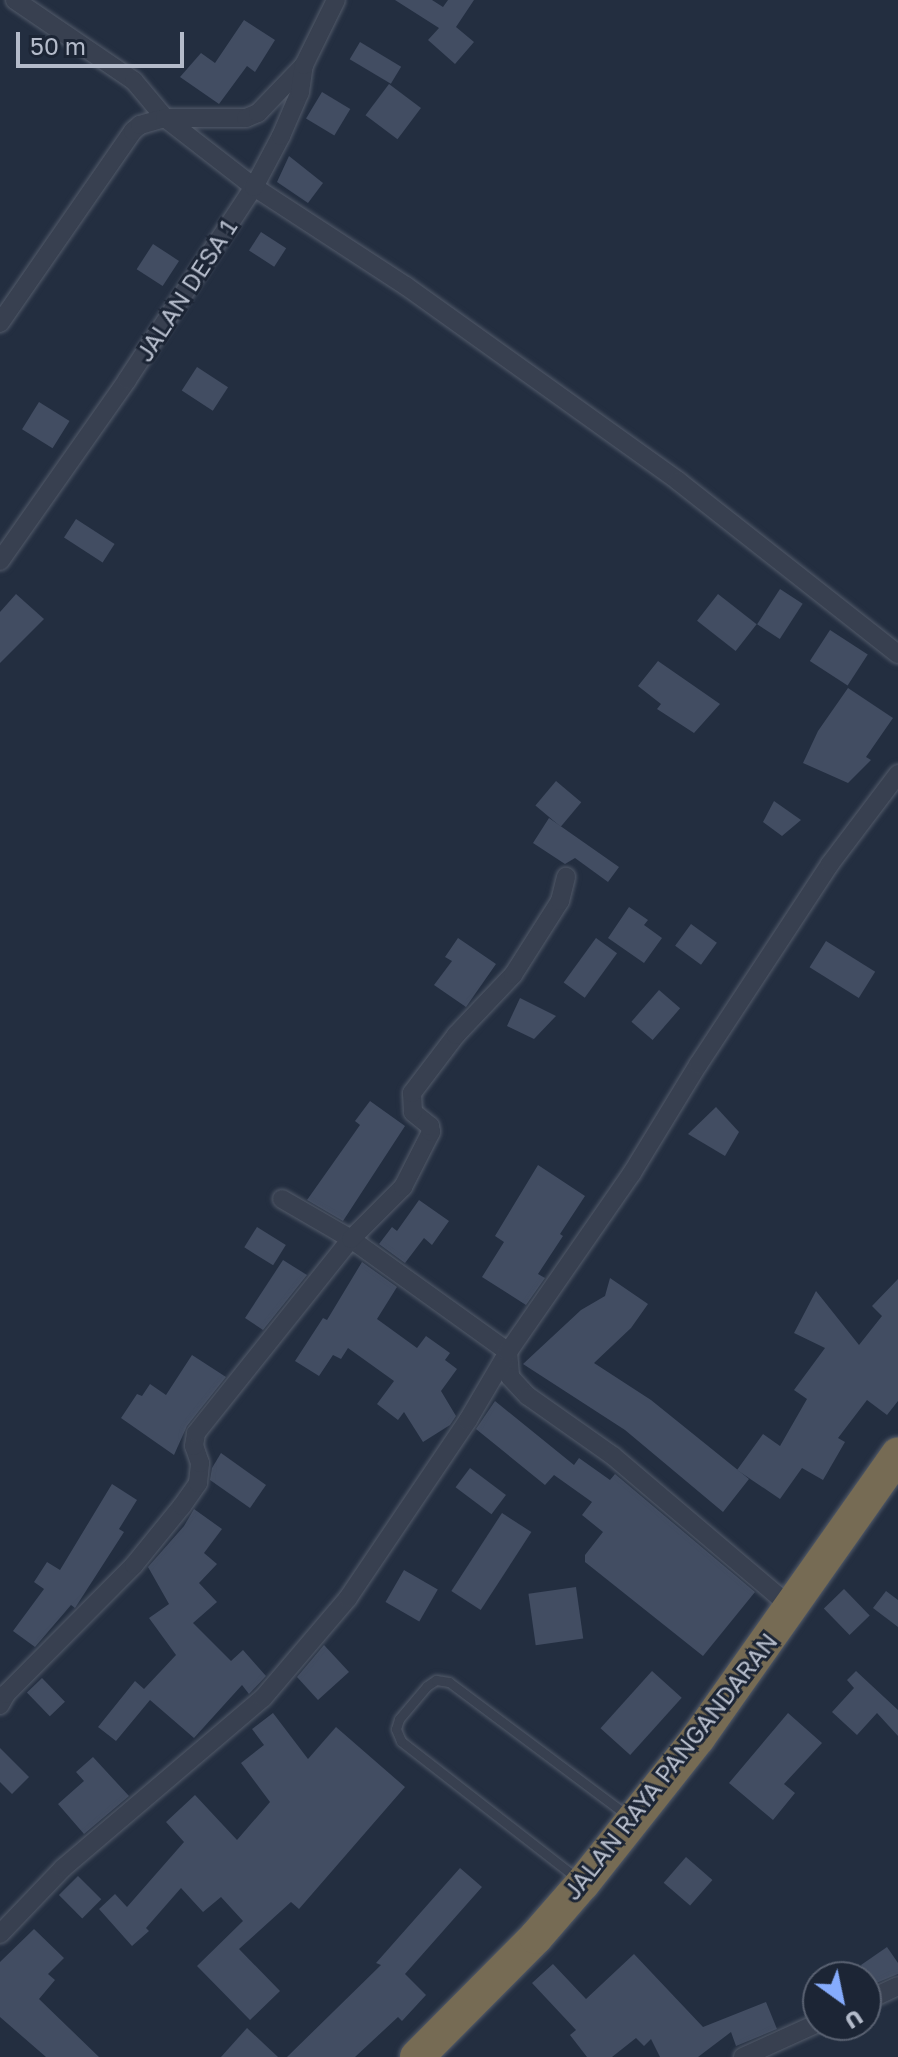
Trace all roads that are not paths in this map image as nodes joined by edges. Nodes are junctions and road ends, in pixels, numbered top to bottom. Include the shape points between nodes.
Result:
1 (15, 0) edge
2 (336, 0) edge
3 (304, 65) junction
4 (165, 118) junction
5 (254, 187) junction
6 (0, 323) edge
7 (0, 561) edge
8 (898, 654) edge
9 (898, 774) edge
10 (566, 877) dead end
11 (282, 1199) dead end
12 (351, 1239) junction
13 (508, 1352) junction
14 (898, 1455) edge
15 (791, 1607) junction
16 (0, 1705) edge
17 (633, 1820) junction
18 (583, 1883) junction
19 (0, 1934) edge
20 (802, 2030) edge
21 (417, 2057) edge
22 (743, 2057) edge

1 - 4 street via 134,81
2 - 3 street, JALAN DESA 1
3 - 4 street via 258,113 246,118
3 - 5 street, JALAN DESA 1 via 300,92
4 - 5 street
4 - 6 street via 133,131
5 - 7 street, JALAN DESA 1
5 - 8 street via 406,286 678,481
9 - 13 street via 830,864 589,1240
10 - 12 street via 560,901 513,975 456,1035 412,1093 413,1112 430,1126 427,1142 403,1187
11 - 12 street
12 - 13 street
12 - 16 street via 196,1433 198,1483 182,1506 134,1565
13 - 15 street via 510,1377 528,1396 613,1456
13 - 19 street via 348,1598 297,1662 252,1707 63,1868
14 - 15 highway, JALAN RAYA PANGANDARAN
15 - 17 highway, JALAN RAYA PANGANDARAN
17 - 18 highway, JALAN RAYA PANGANDARAN
17 - 18 lane via 449,1682 436,1680 427,1686 399,1719 401,1741
18 - 21 highway, JALAN RAYA PANGANDARAN
20 - 22 street

